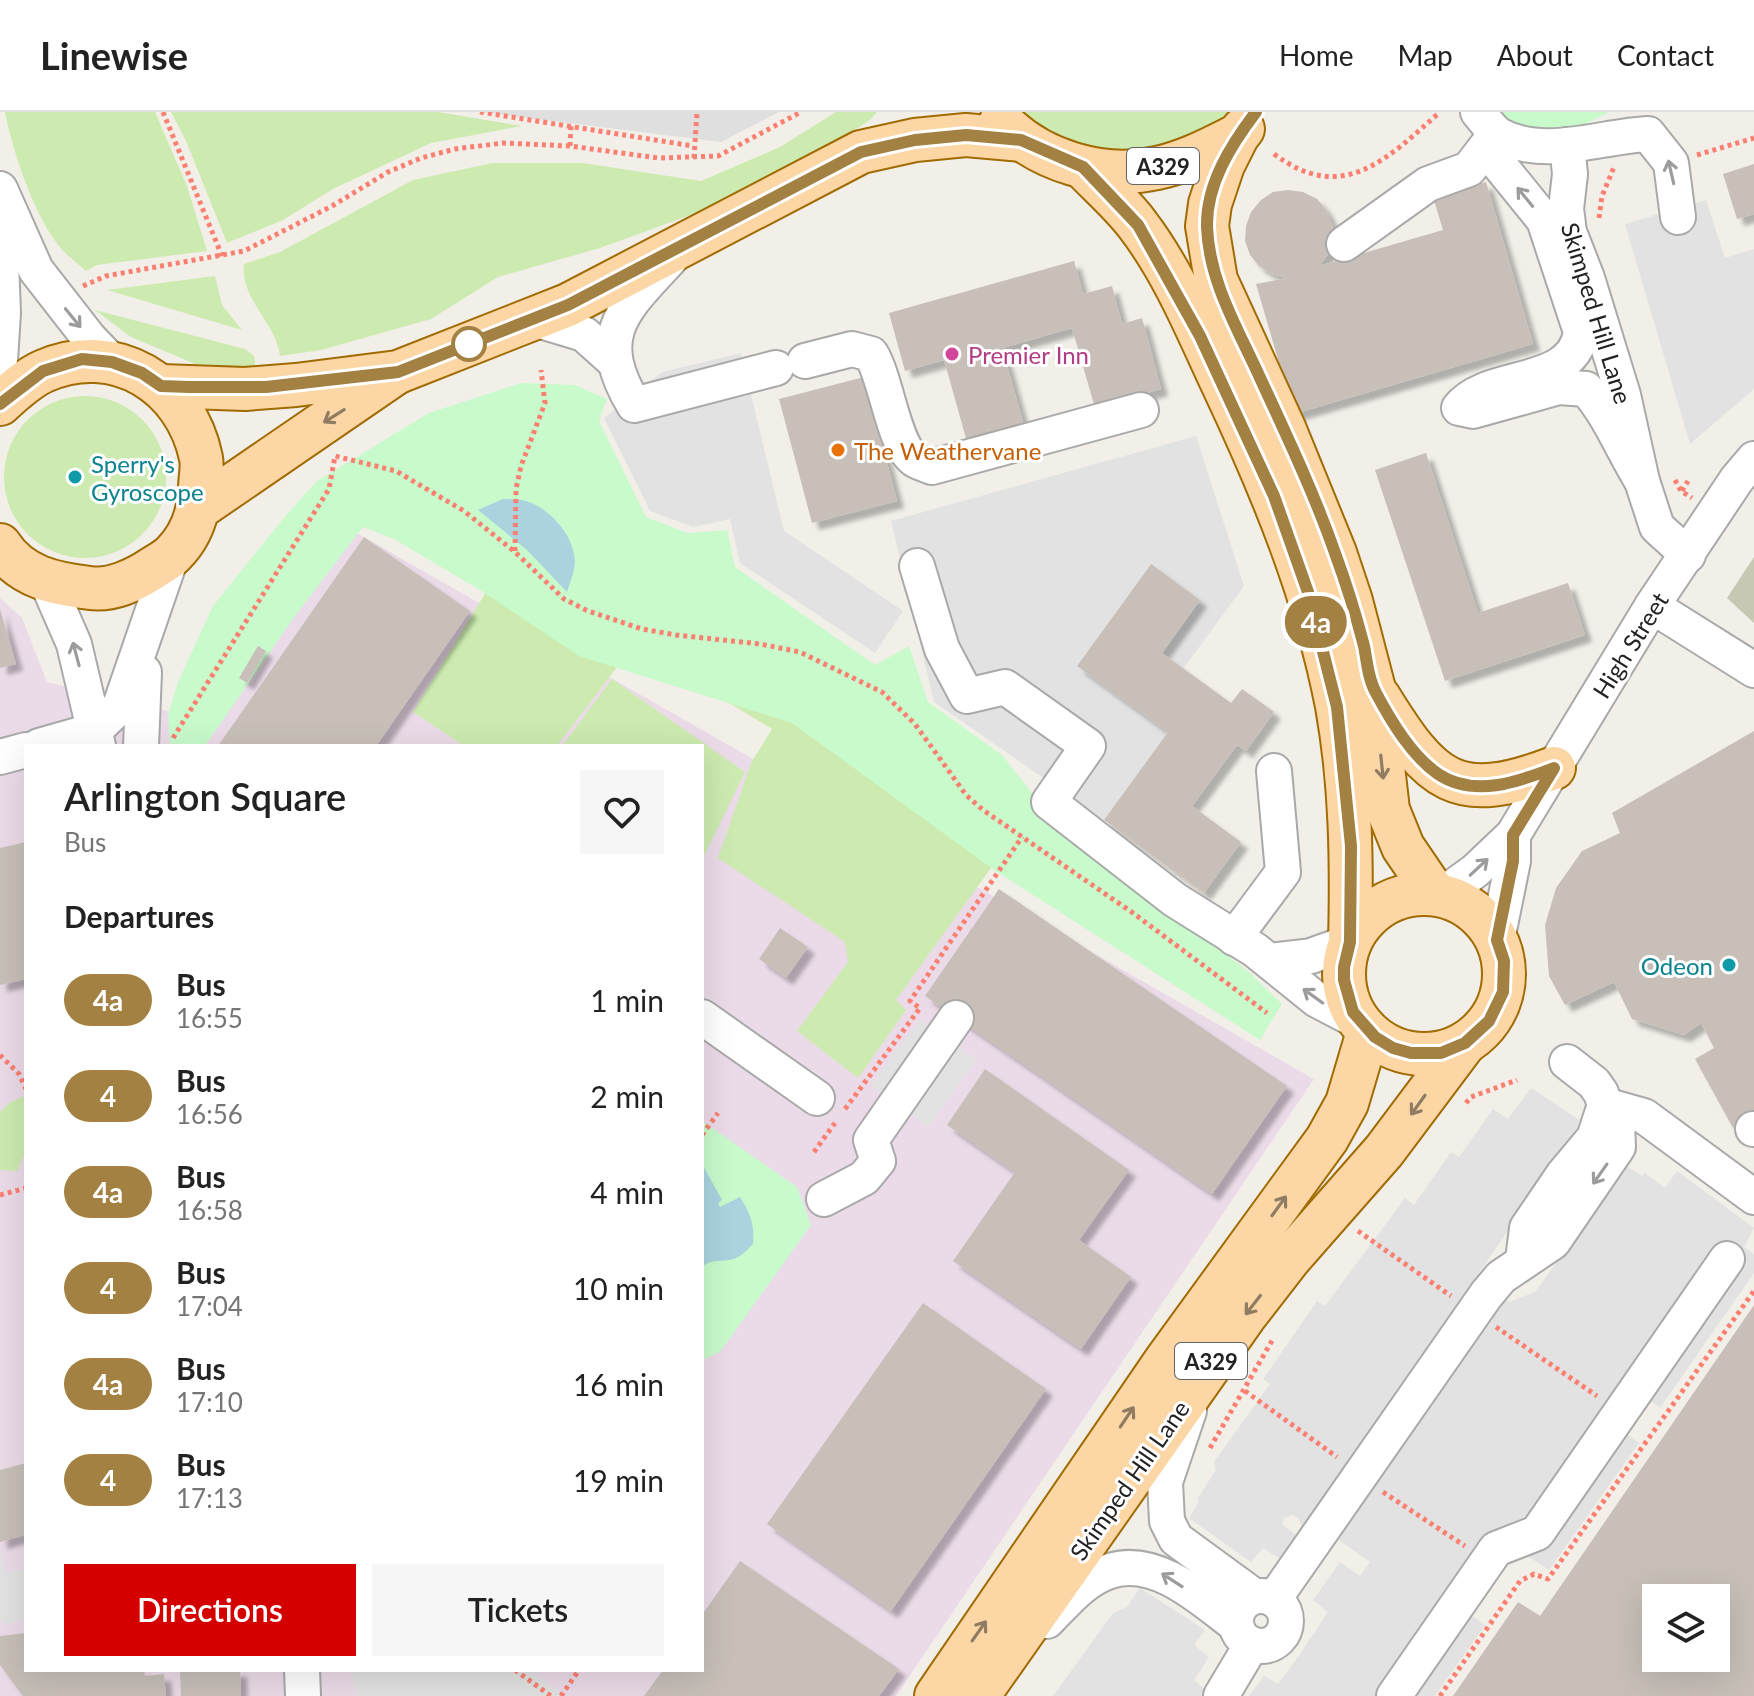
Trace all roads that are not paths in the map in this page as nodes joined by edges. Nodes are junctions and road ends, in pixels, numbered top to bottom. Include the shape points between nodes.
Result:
1 (896, 112) edge
2 (1487, 123) edge
3 (1007, 126) edge
4 (1256, 134) edge
5 (1567, 145) junction
6 (861, 152) junction
7 (1083, 167) junction
8 (0, 189) edge
9 (1678, 217) dead end
10 (0, 233) edge
11 (1344, 244) dead end
12 (682, 246) junction
13 (534, 319) junction
14 (0, 360) edge
15 (613, 360) junction
16 (112, 362) junction
17 (398, 372) junction
18 (161, 386) junction
19 (0, 404) edge
20 (1141, 410) dead end
21 (1754, 459) edge
22 (1642, 481) junction
23 (199, 508) junction
24 (3, 553) edge
25 (172, 555) junction
26 (1688, 555) junction
27 (917, 566) dead end
28 (46, 580) junction
29 (1652, 606) junction
30 (1754, 670) edge
31 (1374, 689) junction
32 (97, 738) edge
33 (54, 744) edge
34 (141, 744) edge
35 (24, 751) edge
36 (0, 757) edge
37 (1554, 768) junction
38 (1274, 771) dead end
39 (1513, 835) junction
40 (1439, 895) junction
41 (1234, 938) junction
42 (1497, 940) junction
43 (1350, 942) junction
44 (1270, 961) junction
45 (704, 1018) edge
46 (956, 1018) dead end
47 (1364, 1027) junction
48 (1465, 1043) junction
49 (1567, 1062) dead end
50 (817, 1098) dead end
51 (1605, 1105) junction
52 (1746, 1186) edge
53 (824, 1199) dead end
54 (1727, 1259) dead end
55 (1200, 1376) junction
56 (1254, 1616) junction
57 (302, 1672) edge
58 (985, 1686) edge
59 (303, 1696) edge
60 (936, 1696) edge
61 (1221, 1696) edge
62 (1394, 1696) edge

1 - 6 main road
2 - 5 street via 1510,140
2 - 11 street via 1469,169 1428,184
22 -> 2 street, Skimped Hill Lane via 1600,404 1586,389 1559,387 1473,411 1459,408 1468,397 1569,360 1579,349 1581,332 1544,220 1497,162
3 - 6 main road
3 - 7 main road, A329
4 - 7 main road, A329 via 1156,169
4 - 31 main road via 1223,165 1210,204 1207,226 1216,280 1335,553
9 -> 5 street via 1671,163 1648,134
5 - 22 street, Skimped Hill Lane via 1569,232 1623,395
6 - 12 main road
7 - 43 main road via 1138,225 1173,285 1253,449 1296,556 1326,656 1343,750 1351,846
8 -> 16 street via 36,270
10 - 14 street
12 - 13 main road
12 - 15 street via 626,307
13 - 15 street via 584,334
13 - 17 main road
15 - 20 street via 634,405 852,349 871,354 902,445 913,459 932,467
16 - 18 main road
16 - 19 main road via 82,359 43,371
17 - 18 main road via 245,389
17 -> 23 main road
18 - 23 main road via 188,419 201,460
21 - 26 street, High Street
22 - 26 street, Skimped Hill Lane via 1657,527
23 - 25 main road
24 - 28 main road
25 - 28 main road via 119,585 97,589
25 - 32 street via 120,706
25 - 34 street via 148,647
26 - 29 street, High Street
27 - 41 street via 942,649 967,696 1005,687 1088,746 1049,802 1175,900
32 -> 28 street via 74,644
29 - 30 street
29 - 37 street, High Street
31 - 37 main road via 1419,756 1452,781 1486,787
31 -> 40 main road via 1388,810 1403,847
32 - 33 street
35 - 36 street
37 - 39 street, High Street
38 - 41 street via 1283,872
40 -> 39 street, High Street via 1475,871
39 - 42 street, High Street
40 - 42 main road via 1477,913
40 - 43 main road via 1386,903 1372,912
41 - 44 street
42 - 48 main road via 1504,961 1503,992 1489,1021
43 - 44 street via 1311,956
43 - 47 main road via 1344,980
47 -> 44 street via 1317,1000
45 - 50 street
46 - 53 street via 871,1140 878,1161 864,1178
47 - 48 main road via 1383,1043 1411,1053 1441,1053
60 -> 47 main road, Skimped Hill Lane / A329 via 1166,1360 1327,1139 1347,1103
48 -> 55 main road, Skimped Hill Lane / A329
49 - 51 street via 1594,1083
51 - 52 street via 1644,1116
51 - 56 street via 1594,1138 1527,1228 1523,1260 1501,1277 1474,1312
54 - 62 street via 1537,1533 1503,1544 1487,1560
55 - 56 street via 1165,1482 1167,1521 1176,1539
55 - 58 main road, Skimped Hill Lane / A329
56 -> 58 street via 1161,1573 1110,1570 1078,1590
56 - 61 street
57 - 59 street

